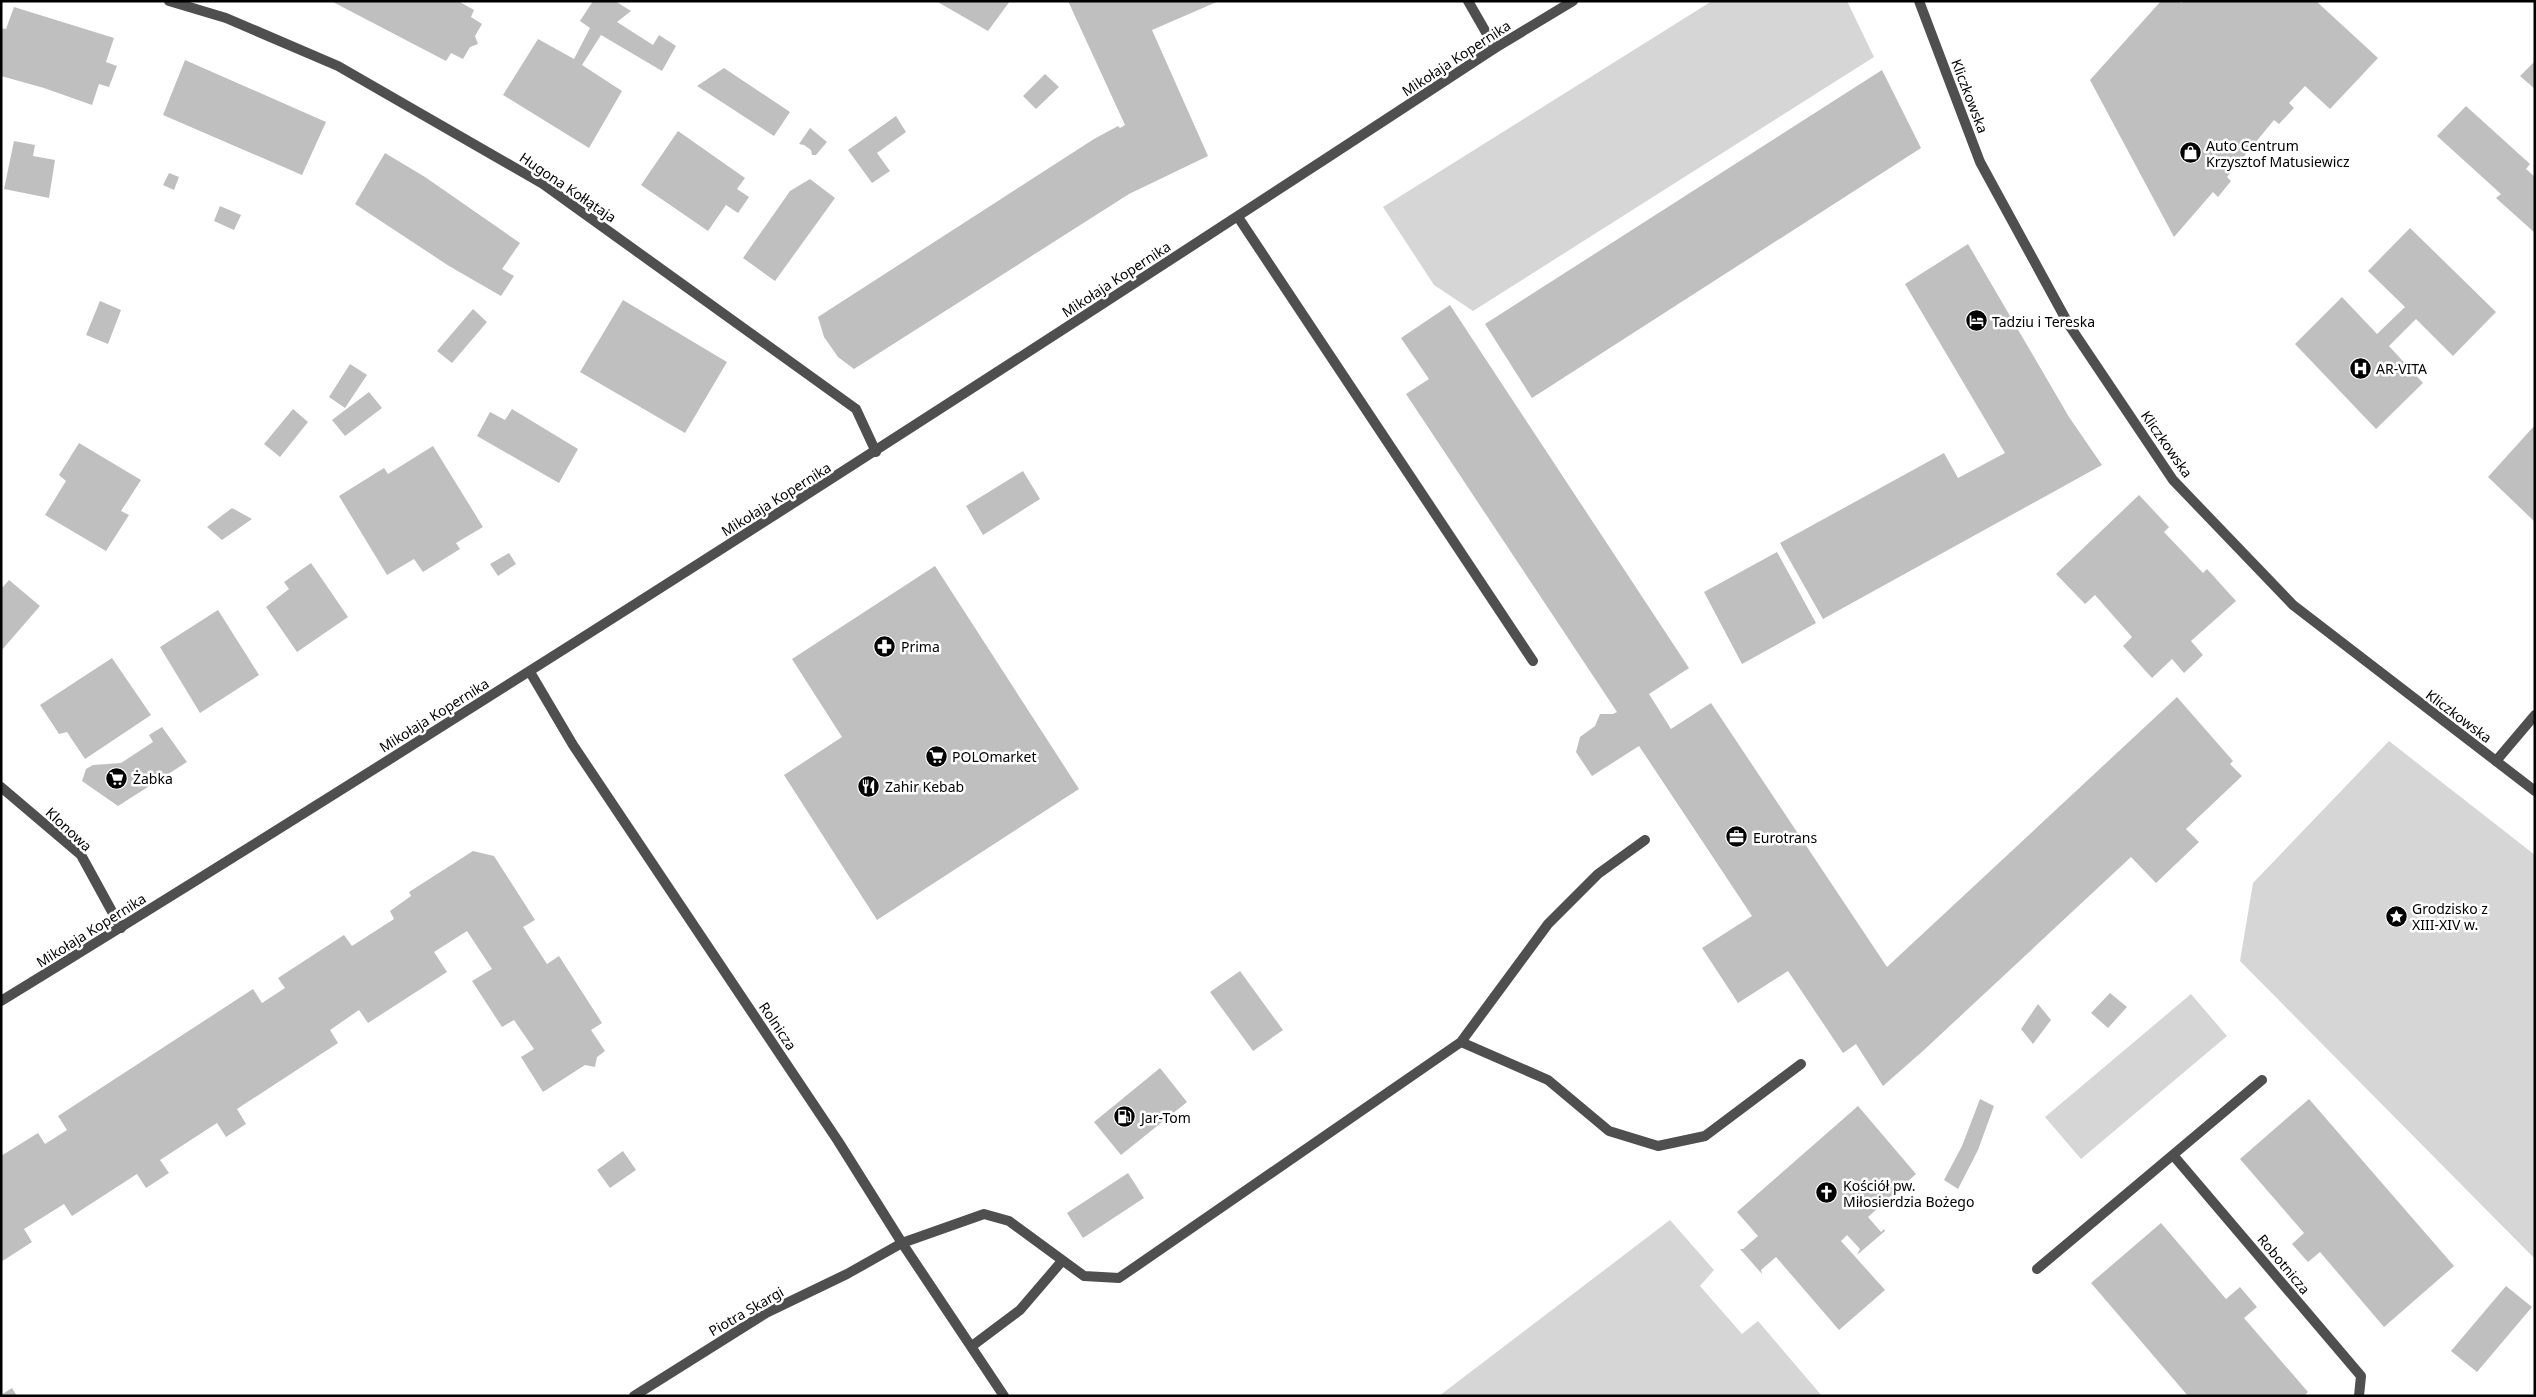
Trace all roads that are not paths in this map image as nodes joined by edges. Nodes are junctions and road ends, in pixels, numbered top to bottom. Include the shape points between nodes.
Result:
1 (169, 1) edge
2 (1468, 1) edge
3 (1568, 1) edge
4 (1573, 1) edge
5 (1919, 1) edge
6 (1559, 9) junction
7 (1495, 48) junction
8 (1238, 217) junction
9 (876, 452) junction
10 (1533, 661) dead end
11 (530, 672) junction
12 (2535, 715) edge
13 (2496, 761) junction
14 (1, 787) edge
15 (2535, 792) edge
16 (1645, 840) dead end
17 (121, 928) junction
18 (1, 1001) edge
19 (1462, 1042) junction
20 (1802, 1064) dead end
21 (2262, 1080) dead end
22 (2173, 1155) junction
23 (902, 1243) junction
24 (1062, 1261) junction
25 (2037, 1269) dead end
26 (972, 1346) junction
27 (634, 1396) edge
28 (1004, 1396) edge
29 (2359, 1396) edge

1 - 9 street, Hugona Kołłątaja via 226,18 338,66 543,184 856,409
2 - 7 street
3 - 6 street, Mikołaja Kopernika
4 - 6 street, Mikołaja Kopernika
5 - 13 street, Kliczkowska via 1980,162 2069,325 2173,480 2293,605
6 - 7 street, Mikołaja Kopernika
7 - 8 street, Mikołaja Kopernika
8 - 9 street, Mikołaja Kopernika
8 - 10 street
9 - 11 street, Mikołaja Kopernika
11 - 17 street, Mikołaja Kopernika
11 - 23 street, Rolnicza via 579,753 833,1133
12 - 13 street
13 - 15 street, Kliczkowska
14 - 17 street, Klonowa via 81,855
16 - 19 street, Piotra Skargi via 1598,874 1548,924
17 - 18 street, Mikołaja Kopernika
19 - 20 street via 1548,1080 1609,1131 1658,1146 1705,1136
19 - 24 street, Piotra Skargi via 1119,1278 1084,1276
21 - 22 street
22 - 25 street
22 - 29 street, Robotnicza via 2361,1376
23 - 24 street, Piotra Skargi via 984,1214 1009,1222
23 - 26 street, Rolnicza
23 - 27 street, Piotra Skargi via 766,1313
24 - 26 street via 1020,1310
26 - 28 street, Rolnicza

